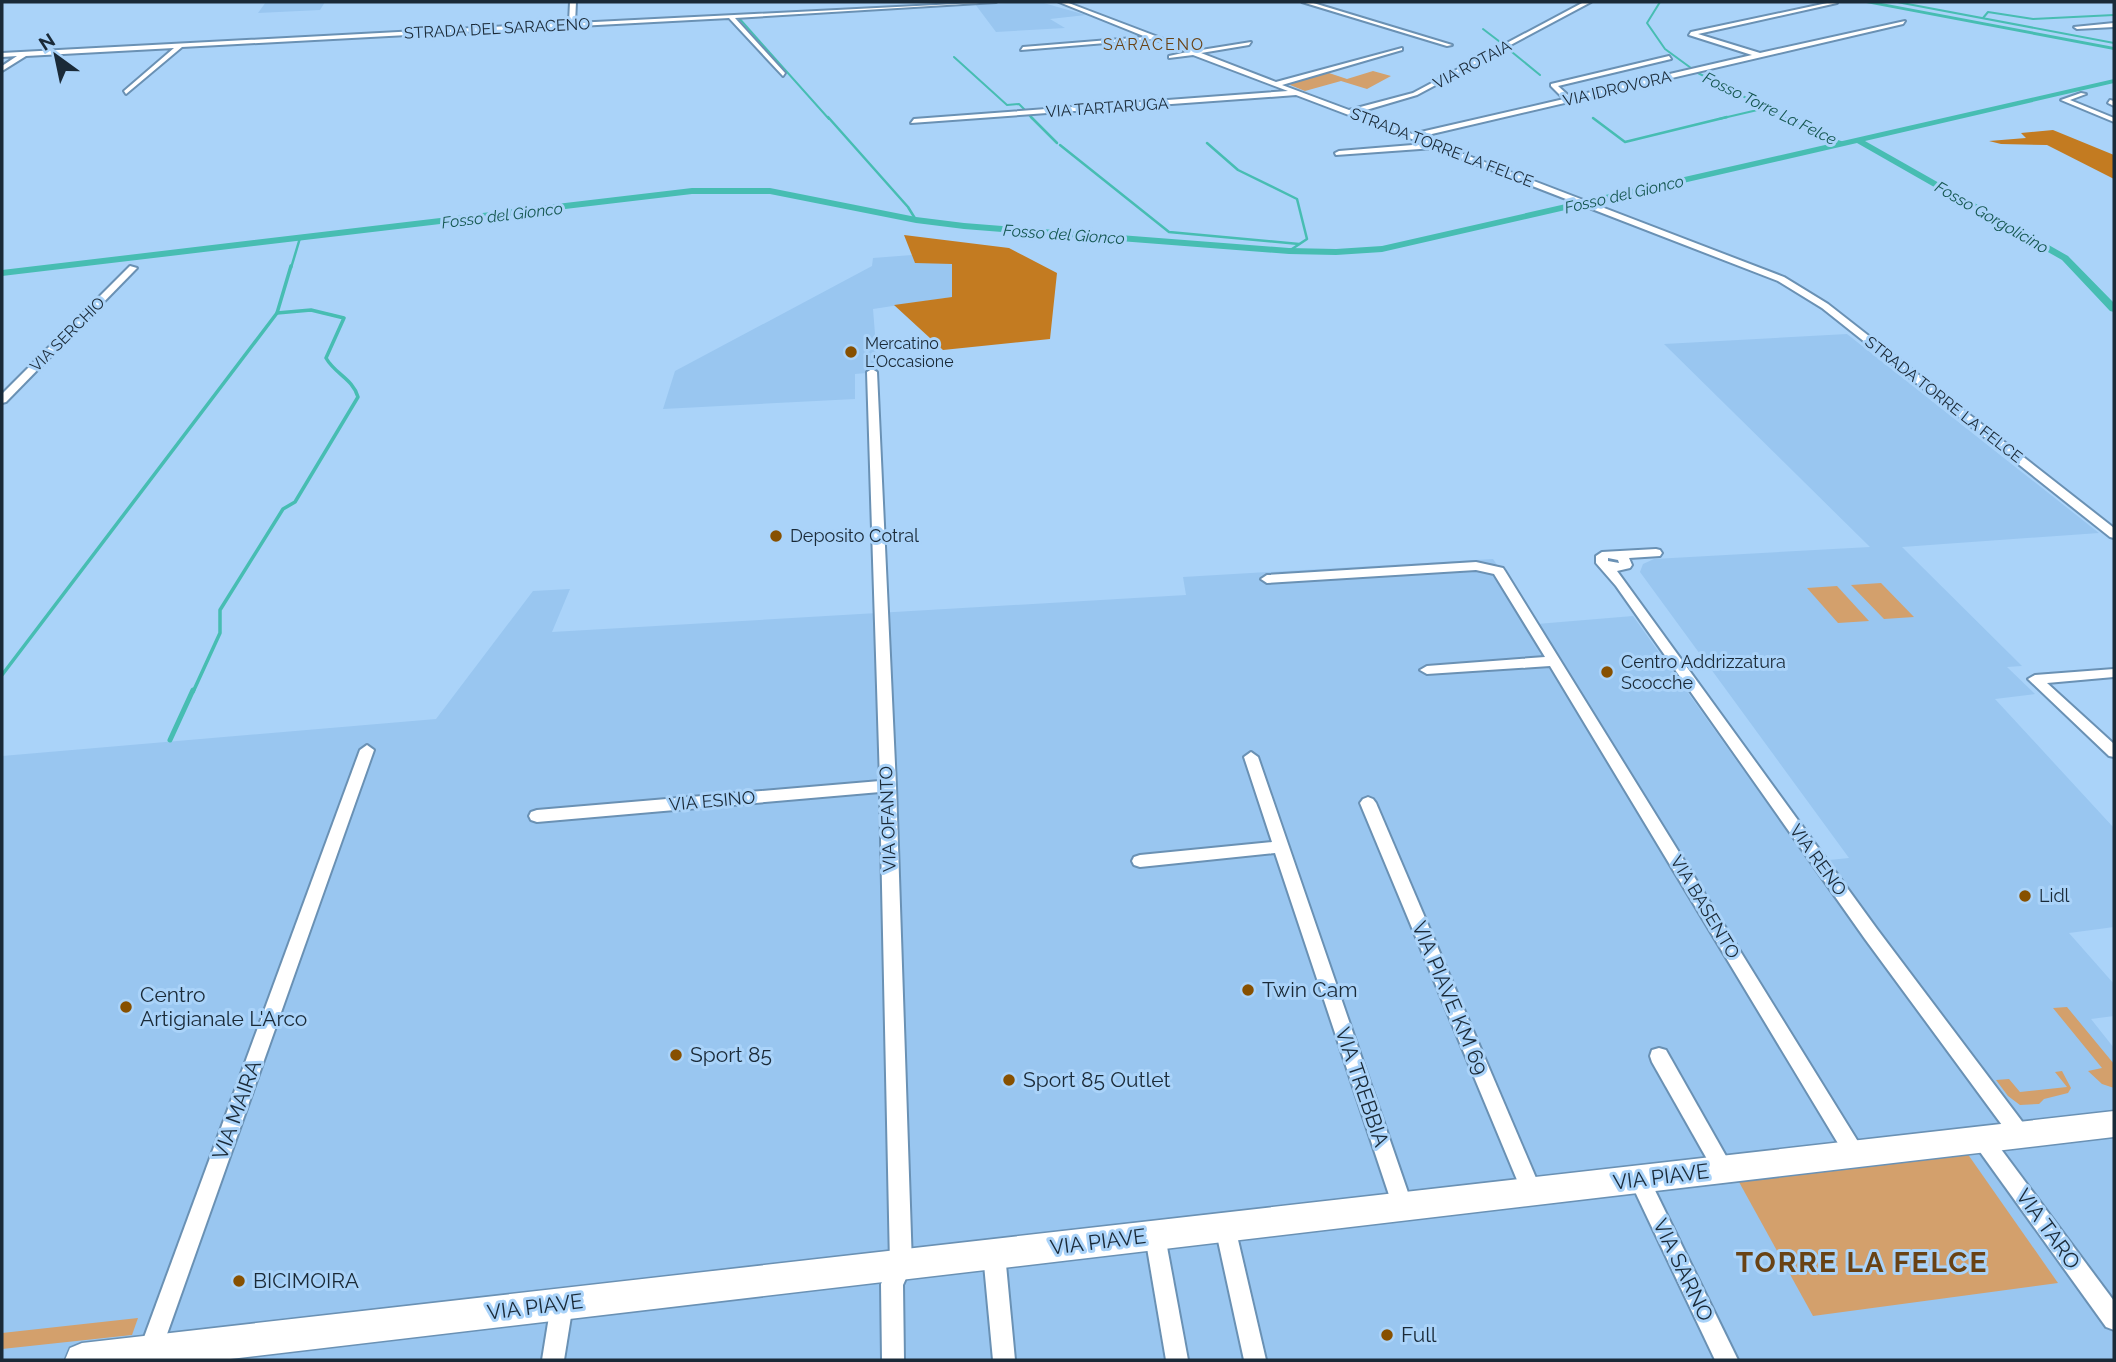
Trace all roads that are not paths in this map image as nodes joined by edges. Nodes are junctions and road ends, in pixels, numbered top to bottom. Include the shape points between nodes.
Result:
1 (573, 2) edge
2 (993, 2) edge
3 (1062, 2) edge
4 (1305, 2) edge
5 (1588, 2) edge
6 (1834, 3) edge
7 (732, 18) junction
8 (689, 22) dead end
9 (1903, 22) dead end
10 (572, 24) junction
11 (2114, 26) edge
12 (2077, 27) dead end
13 (1157, 38) junction
14 (1249, 43) dead end
15 (1449, 45) dead end
16 (181, 46) junction
17 (1023, 49) dead end
18 (1400, 50) dead end
19 (24, 54) junction
20 (1199, 54) junction
21 (2, 55) edge
22 (1759, 55) junction
23 (1171, 57) dead end
24 (1669, 58) dead end
25 (2, 69) edge
26 (783, 74) dead end
27 (1277, 84) junction
28 (126, 92) dead end
29 (1300, 93) junction
30 (2082, 94) dead end
31 (1568, 99) junction
32 (1350, 112) junction
33 (2112, 119) edge
34 (914, 121) dead end
35 (1413, 136) junction
36 (1437, 145) junction
37 (1339, 153) dead end
38 (133, 268) dead end
39 (872, 372) dead end
40 (2, 400) edge
41 (2114, 534) edge
42 (1656, 553) dead end
43 (1622, 567) junction
44 (1267, 579) dead end
45 (1555, 661) junction
46 (1427, 670) dead end
47 (2114, 673) edge
48 (367, 750) dead end
49 (2114, 752) edge
50 (1251, 757) dead end
51 (888, 786) junction
52 (1368, 803) dead end
53 (537, 816) dead end
54 (1280, 847) junction
55 (1140, 861) dead end
56 (1659, 1056) dead end
57 (2114, 1124) edge
58 (2020, 1134) junction
59 (1982, 1139) junction
60 (1855, 1154) junction
61 (1723, 1170) junction
62 (1639, 1179) junction
63 (1532, 1192) junction
64 (1402, 1207) junction
65 (1225, 1227) junction
66 (1154, 1236) junction
67 (993, 1254) junction
68 (901, 1265) junction
69 (562, 1304) junction
70 (2114, 1319) edge
71 (150, 1352) junction
72 (82, 1360) edge
73 (553, 1360) edge
74 (893, 1360) edge
75 (1004, 1360) edge
76 (1177, 1360) edge
77 (1255, 1360) edge
78 (1727, 1360) edge

1 - 10 street
2 - 7 street, STRADA DEL SARACENO
3 - 13 street, STRADA TORRE LA FELCE
4 - 15 street
5 - 32 street, VIA ROTAIA via 1419,92
6 - 22 street via 1691,34
7 - 8 street
7 - 10 street, STRADA DEL SARACENO
7 - 26 street
9 - 22 street, VIA IDROVORA
10 - 16 street, STRADA DEL SARACENO
11 - 12 street
13 - 17 street
13 - 20 street, STRADA TORRE LA FELCE
14 - 20 street
16 - 19 street, STRADA DEL SARACENO
16 - 28 street
18 - 27 street
19 - 21 street, STRADA DEL SARACENO
19 - 25 street
20 - 23 street
20 - 27 street, STRADA TORRE LA FELCE
22 - 31 street, VIA IDROVORA
24 - 31 street via 1553,85
27 - 29 street, STRADA TORRE LA FELCE
29 - 32 street, STRADA TORRE LA FELCE
29 - 34 street, VIA TARTARUGA
30 - 33 street via 2064,100
31 - 35 street, VIA IDROVORA
32 - 35 street, STRADA TORRE LA FELCE
35 - 36 street, STRADA TORRE LA FELCE
36 - 37 street
36 - 41 street, STRADA TORRE LA FELCE via 1807,292
38 - 40 street, VIA SERCHIO
39 - 51 street, VIA OFANTO
42 - 43 street, VIA RENO via 1639,554
43 - 43 street, VIA RENO via 1605,565 1602,556
43 - 58 street, VIA RENO via 1871,934
44 - 45 street, VIA BASENTO via 1489,568 1505,577
45 - 46 street
45 - 60 street, VIA BASENTO
47 - 49 street via 2035,678
48 - 71 street, VIA MAIRA
50 - 54 street, VIA TREBBIA
51 - 53 street, VIA ESINO
51 - 68 street, VIA OFANTO
52 - 63 street, VIA PIAVE KM 69
54 - 55 street
54 - 64 street, VIA TREBBIA
56 - 61 street
57 - 58 main road, VIA PIAVE
58 - 59 main road, VIA PIAVE
59 - 60 main road, VIA PIAVE
59 - 70 street, VIA TARO
60 - 61 main road, VIA PIAVE
61 - 62 main road, VIA PIAVE
62 - 63 main road, VIA PIAVE
62 - 78 street, VIA SARNO
63 - 64 main road, VIA PIAVE
64 - 65 main road, VIA PIAVE
65 - 66 main road, VIA PIAVE
65 - 77 street
66 - 67 main road, VIA PIAVE
66 - 76 street
67 - 68 main road, VIA PIAVE
67 - 75 street
68 - 69 main road, VIA PIAVE
68 - 74 street, VIA OFANTO via 892,1284
69 - 71 main road, VIA PIAVE
69 - 73 street
71 - 72 main road, VIA PIAVE

